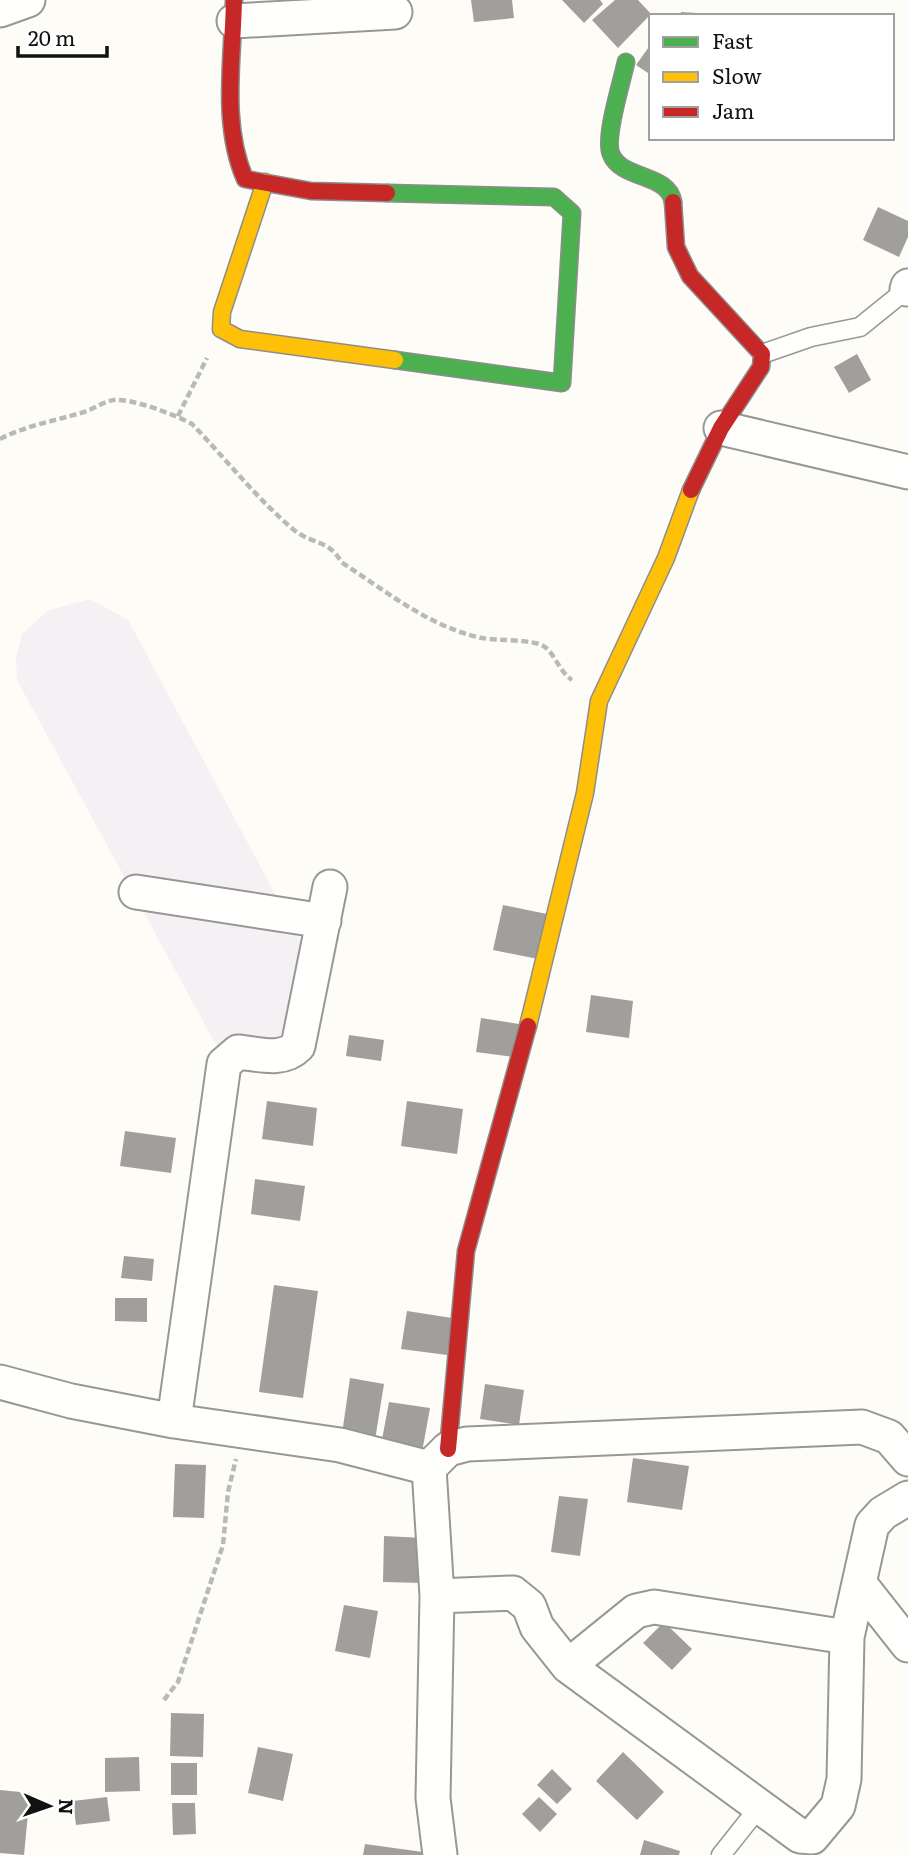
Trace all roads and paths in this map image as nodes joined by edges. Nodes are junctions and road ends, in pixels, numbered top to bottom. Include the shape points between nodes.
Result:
1 (28, 0) edge
2 (0, 10) edge
3 (234, 10) edge
4 (395, 12) dead end
5 (626, 62) dead end
6 (265, 183) junction
7 (908, 288) edge
8 (221, 329) junction
9 (762, 354) junction
10 (178, 416) junction
11 (721, 428) junction
12 (0, 439) edge
13 (908, 472) edge
14 (599, 701) junction
15 (330, 887) dead end
16 (136, 892) dead end
17 (324, 921) junction
18 (0, 1382) edge
19 (174, 1421) junction
20 (242, 1431) junction
21 (439, 1459) junction
22 (908, 1459) edge
23 (908, 1498) edge
24 (859, 1583) junction
25 (437, 1596) junction
26 (847, 1637) junction
27 (908, 1645) edge
28 (568, 1666) junction
29 (164, 1700) dead end
30 (760, 1807) junction
31 (440, 1855) edge
32 (721, 1855) edge

1 - 2 street
3 - 4 street
3 - 6 street via 233,141 237,166 245,179
5 - 9 street via 610,153 620,167 665,187 673,197 676,247 690,276
6 - 8 street via 222,313
6 - 8 street via 311,191 554,197 572,213 562,383 240,339
7 - 9 lane via 860,327
8 - 10 path
9 - 11 street via 761,367
10 - 12 path via 133,401 112,400
10 - 14 path via 192,424 268,508 302,537 327,544 341,562 454,632 546,647 562,673
11 - 13 street
11 - 14 street
14 - 21 street via 585,793 541,980 466,1251
15 - 17 street
16 - 17 street
17 - 19 street via 298,1046 280,1057 238,1052 224,1064
18 - 19 street
19 - 20 street
20 - 21 street
20 - 29 path via 228,1492 223,1545 178,1682
21 - 22 street via 467,1444 862,1427 889,1437
21 - 25 street
23 - 24 street via 872,1525
24 - 26 street
24 - 27 street
25 - 28 street via 513,1593 529,1606 537,1627
25 - 31 street via 433,1798
26 - 28 street via 654,1607 636,1611
26 - 30 street via 844,1780 838,1806 812,1837 800,1836
28 - 30 street
30 - 32 lane

